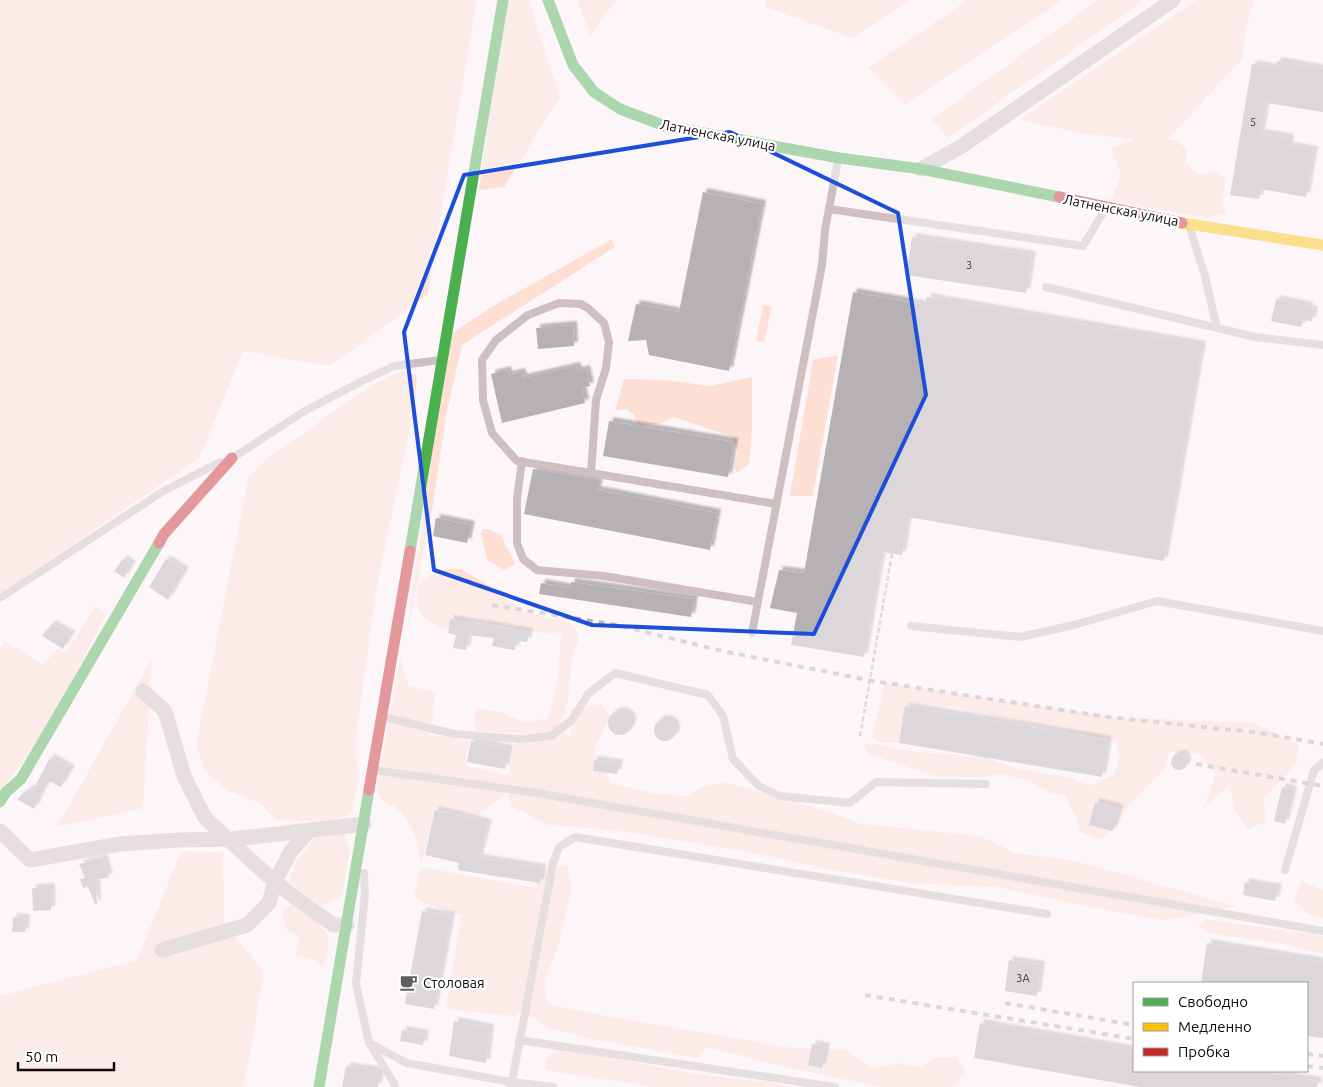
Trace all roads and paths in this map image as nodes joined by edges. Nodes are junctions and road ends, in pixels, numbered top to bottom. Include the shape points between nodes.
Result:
1 (503, 0) edge
2 (548, 0) edge
3 (1174, 0) edge
4 (838, 158) junction
5 (921, 169) junction
6 (1107, 207) junction
7 (829, 209) junction
8 (1189, 224) junction
9 (1323, 245) edge
10 (1046, 287) dead end
11 (1217, 328) junction
12 (1323, 345) edge
13 (442, 360) junction
14 (232, 458) junction
15 (522, 461) junction
16 (591, 473) junction
17 (776, 504) junction
18 (892, 554) dead end
19 (0, 598) edge
20 (758, 602) junction
21 (911, 626) dead end
22 (1323, 631) edge
23 (752, 633) dead end
24 (143, 691) dead end
25 (382, 716) junction
26 (860, 736) dead end
27 (1323, 763) edge
28 (371, 770) junction
29 (986, 784) dead end
30 (0, 802) edge
31 (363, 828) junction
32 (309, 830) junction
33 (0, 831) edge
34 (226, 839) junction
35 (1285, 870) dead end
36 (275, 881) junction
37 (1047, 914) dead end
38 (347, 925) junction
39 (1323, 931) edge
40 (162, 950) dead end
41 (519, 1040) junction
42 (369, 1042) junction
43 (511, 1084) edge
44 (319, 1087) edge
45 (395, 1087) edge
46 (553, 1087) edge
47 (836, 1087) edge

1 - 13 street
2 - 4 street, Латненская улица via 573,66 594,92 620,109 665,126
3 - 5 street via 962,146
4 - 5 street, Латненская улица
4 - 7 lane
5 - 6 street, Латненская улица
6 - 7 lane via 1082,246
6 - 8 street, Латненская улица
7 - 17 lane via 822,265
8 - 9 street, Латненская улица
8 - 11 lane
10 - 11 lane
11 - 12 lane via 1255,337
13 - 14 lane via 394,366 303,412
13 - 25 street
14 - 19 lane via 162,492
14 - 30 street via 164,534 26,771
15 - 16 lane
15 - 16 lane via 492,433 483,400 482,360 496,340 528,315 560,303 581,304 604,323 609,342 606,368 596,400
15 - 20 lane via 517,543 523,559 536,570 604,576
16 - 17 lane
17 - 20 lane
18 - 26 path
20 - 23 lane
21 - 22 lane via 1020,637 1157,601
24 - 34 street via 165,711 184,776 205,818
25 - 28 street
25 - 29 lane via 454,734 520,739 551,736 572,720 588,694 615,672 708,695 723,716 733,759 759,786 780,796 850,803 876,782
27 - 35 lane via 1314,770
28 - 31 street
28 - 39 lane via 536,792
31 - 32 street
31 - 38 street
31 - 42 lane via 365,893 356,984
32 - 34 street
32 - 36 street via 291,851
33 - 34 street via 30,860 120,844
34 - 36 street
36 - 38 street via 334,925
36 - 40 street via 269,903 247,925
37 - 41 lane via 575,837 559,847 553,863
38 - 44 street
41 - 43 lane
41 - 47 lane
42 - 43 lane via 407,1063
42 - 45 lane
43 - 46 lane

